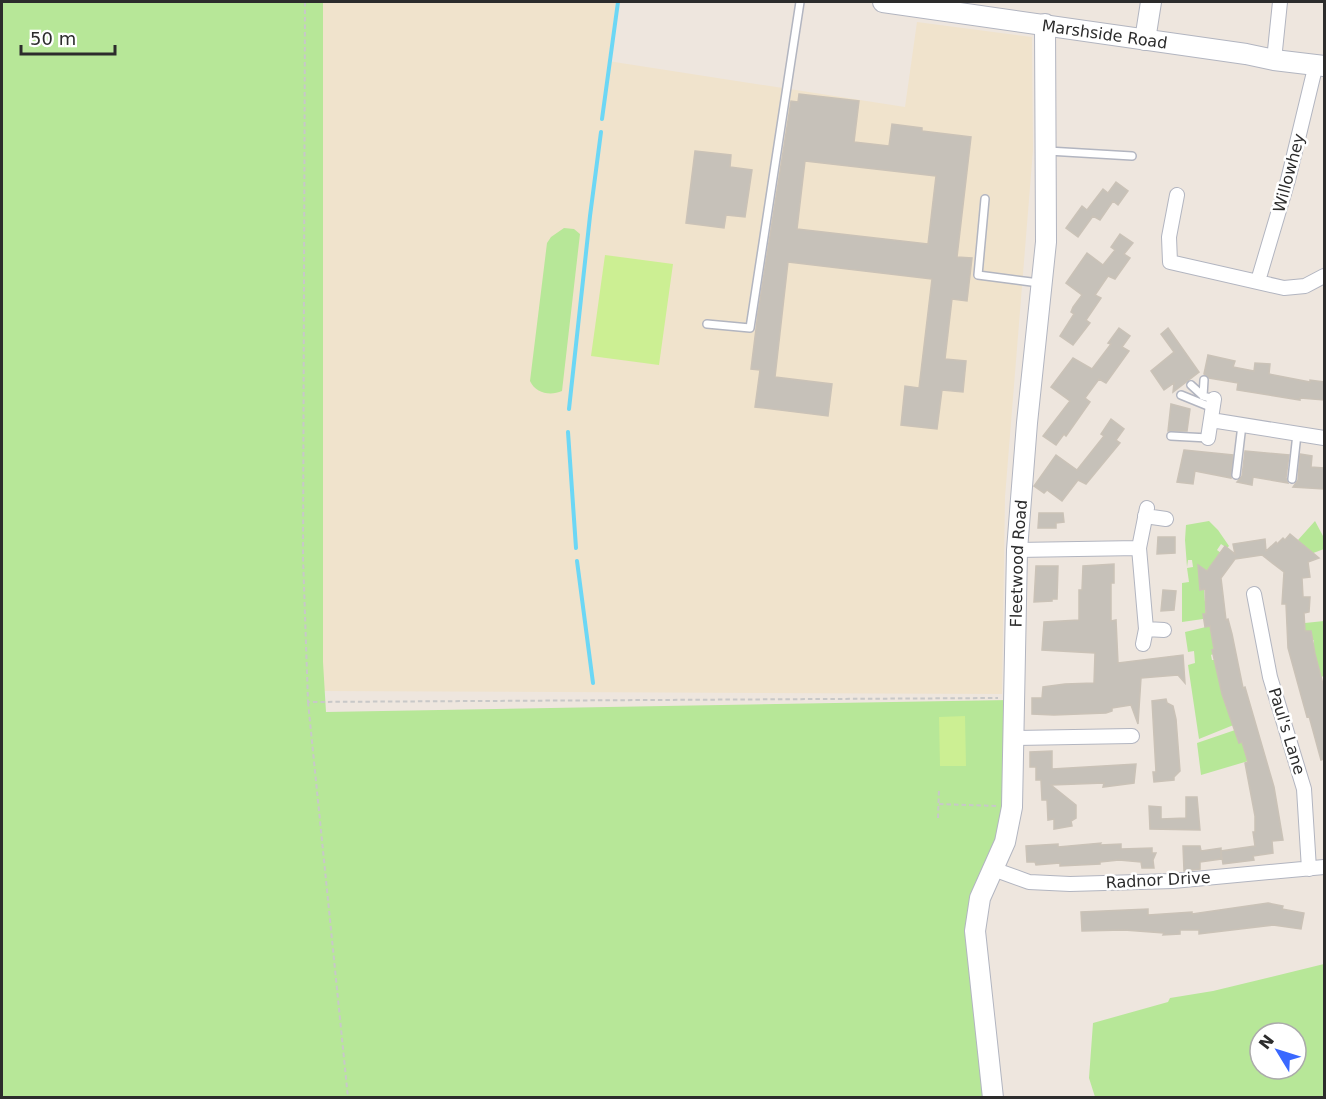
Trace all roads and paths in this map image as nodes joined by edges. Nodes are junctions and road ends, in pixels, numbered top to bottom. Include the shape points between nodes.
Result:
1 (305, 2) edge
2 (800, 2) edge
3 (883, 2) edge
4 (1151, 2) edge
5 (1280, 2) edge
6 (1045, 24) junction
7 (1145, 39) junction
8 (1274, 60) junction
9 (1320, 65) edge
10 (1045, 151) junction
11 (1132, 156) dead end
12 (1178, 195) dead end
13 (985, 200) dead end
14 (1324, 276) edge
15 (1258, 281) junction
16 (1042, 283) junction
17 (707, 324) dead end
18 (1204, 381) dead end
19 (1191, 385) dead end
20 (1180, 395) dead end
21 (1210, 406) junction
22 (1242, 425) junction
23 (1297, 434) junction
24 (1171, 436) dead end
25 (1208, 438) joint
26 (1324, 438) edge
27 (1236, 475) dead end
28 (1292, 479) dead end
29 (1166, 519) dead end
30 (1139, 548) junction
31 (1017, 550) junction
32 (1254, 594) dead end
33 (1146, 629) junction
34 (1164, 630) dead end
35 (1143, 644) dead end
36 (1016, 698) junction
37 (308, 702) junction
38 (1132, 735) dead end
39 (1014, 738) junction
40 (939, 789) dead end
41 (939, 804) junction
42 (1012, 807) junction
43 (938, 818) dead end
44 (1324, 867) edge
45 (993, 869) junction
46 (1309, 869) junction
47 (348, 1098) edge
48 (993, 1098) edge

1 - 37 path via 303,557
2 - 17 lane via 750,328
3 - 6 street, Marshside Road
4 - 7 street
5 - 8 street
6 - 7 street, Marshside Road
6 - 10 street, Fleetwood Road
7 - 8 street, Marshside Road
8 - 9 street, Marshside Road
9 - 15 street, Willowhey
10 - 11 lane
10 - 16 street, Fleetwood Road via 1046,242
12 - 15 street via 1169,237 1170,262
13 - 16 lane via 978,275
14 - 15 street via 1305,286 1284,288
16 - 31 street, Fleetwood Road
18 - 21 lane
19 - 21 lane
20 - 21 lane
21 - 22 street
21 - 25 street
22 - 23 street
22 - 27 lane
23 - 26 street
23 - 28 lane
24 - 25 lane
29 - 30 street via 1146,512
30 - 31 street
30 - 33 street
31 - 36 street, Fleetwood Road
32 - 46 street, Paul's Lane via 1270,677 1305,789
33 - 34 street
33 - 35 street
36 - 37 path
36 - 39 street, Fleetwood Road
37 - 47 path
38 - 39 street
39 - 42 street, Fleetwood Road
40 - 41 path
41 - 42 path
41 - 43 path
42 - 45 street, Fleetwood Road via 1005,842
44 - 46 street, Radnor Drive
45 - 46 street, Radnor Drive via 1029,882 1070,884 1173,881
45 - 48 street, Fleetwood Road via 981,898 975,931

